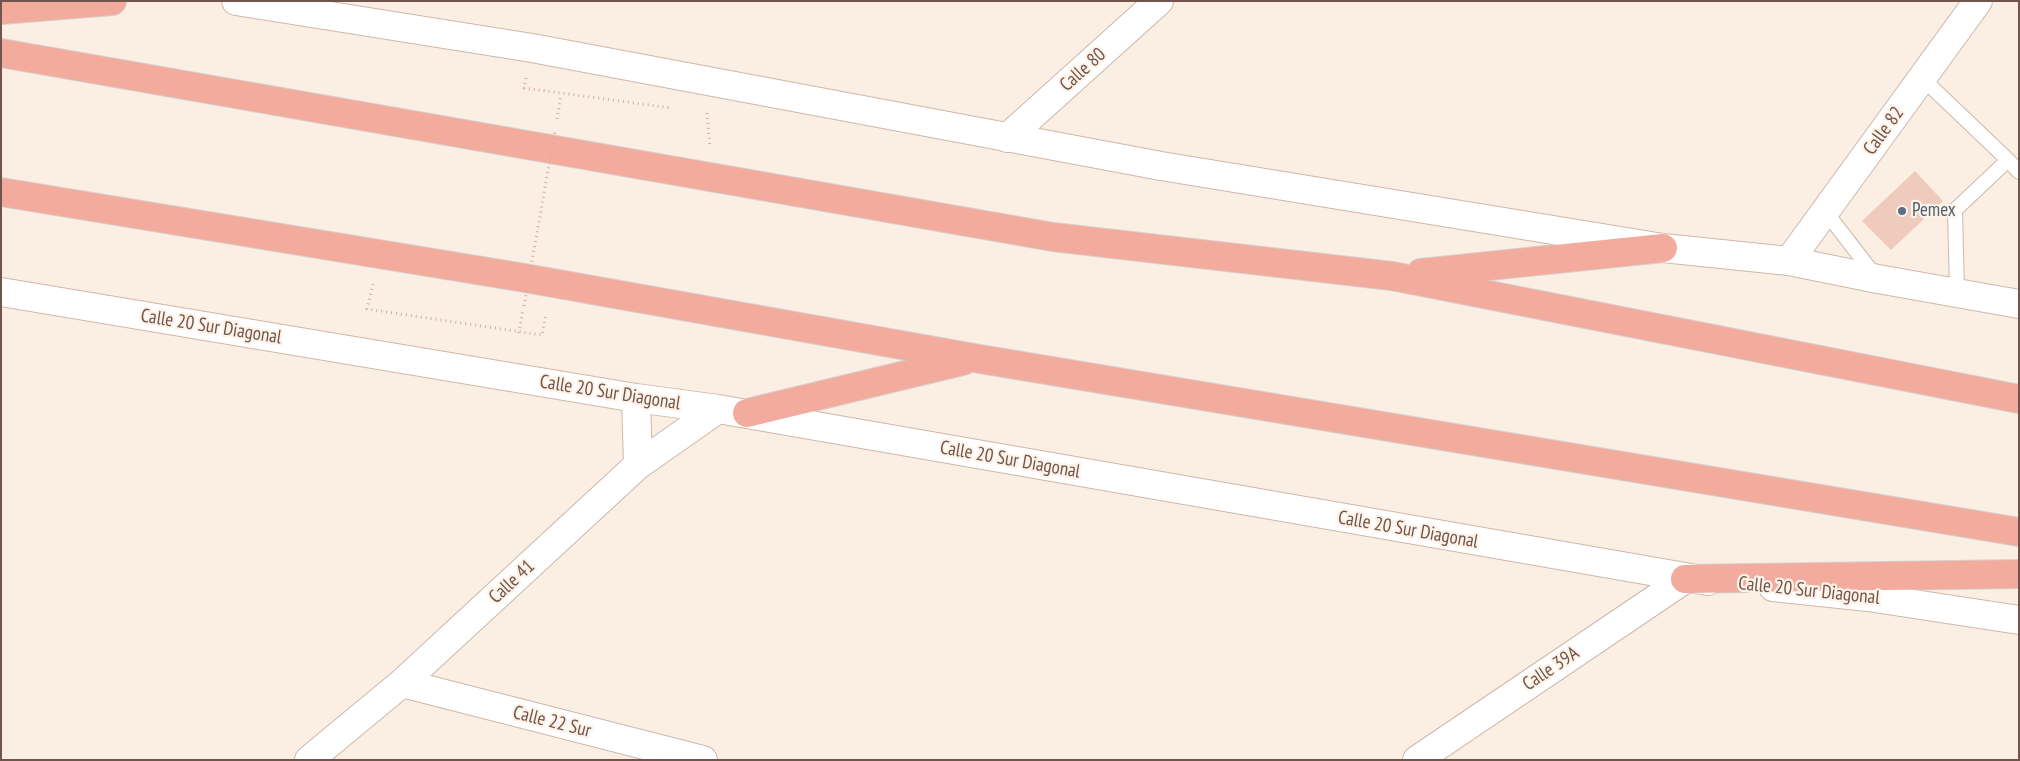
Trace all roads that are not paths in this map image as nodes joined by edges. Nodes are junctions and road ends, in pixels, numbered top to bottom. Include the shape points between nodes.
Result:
1 (112, 1) edge
2 (236, 1) edge
3 (1159, 1) edge
4 (1978, 1) edge
5 (1, 10) edge
6 (1, 53) edge
7 (1922, 78) junction
8 (1007, 138) junction
9 (2008, 160) junction
10 (2019, 172) edge
11 (1, 192) edge
12 (1825, 211) junction
13 (1663, 248) junction
14 (1789, 261) junction
15 (1392, 276) junction
16 (1878, 280) junction
17 (1, 292) edge
18 (1957, 292) junction
19 (2019, 304) edge
20 (974, 358) junction
21 (636, 398) junction
22 (2019, 399) edge
23 (718, 409) junction
24 (747, 414) junction
25 (638, 465) junction
26 (2019, 532) edge
27 (2019, 574) edge
28 (1685, 579) junction
29 (2019, 620) edge
30 (402, 683) junction
31 (309, 760) edge
32 (703, 760) edge
33 (1417, 760) edge

1 - 5 highway
2 - 8 main road via 532,48
3 - 8 main road, Calle 80
4 - 7 main road, Calle 82
6 - 15 highway via 1053,237
7 - 9 lane
7 - 12 main road, Calle 82
8 - 13 main road
9 - 10 lane
9 - 18 lane via 1955,210
11 - 20 highway via 552,283
12 - 14 main road, Calle 82
12 - 16 lane
13 - 14 main road
13 - 15 highway
14 - 16 main road
15 - 22 highway
16 - 18 main road
17 - 21 main road, Calle 20 Sur Diagonal
18 - 19 main road
20 - 24 highway
20 - 26 highway
21 - 23 main road, Calle 20 Sur Diagonal
21 - 25 main road
23 - 24 main road, Calle 20 Sur Diagonal
23 - 25 main road, Calle 41
24 - 28 main road, Calle 20 Sur Diagonal
25 - 30 main road, Calle 41
27 - 28 highway
28 - 29 main road, Calle 20 Sur Diagonal via 1868,597
28 - 33 main road, Calle 39A
30 - 31 main road, Calle 41
30 - 32 main road, Calle 22 Sur

